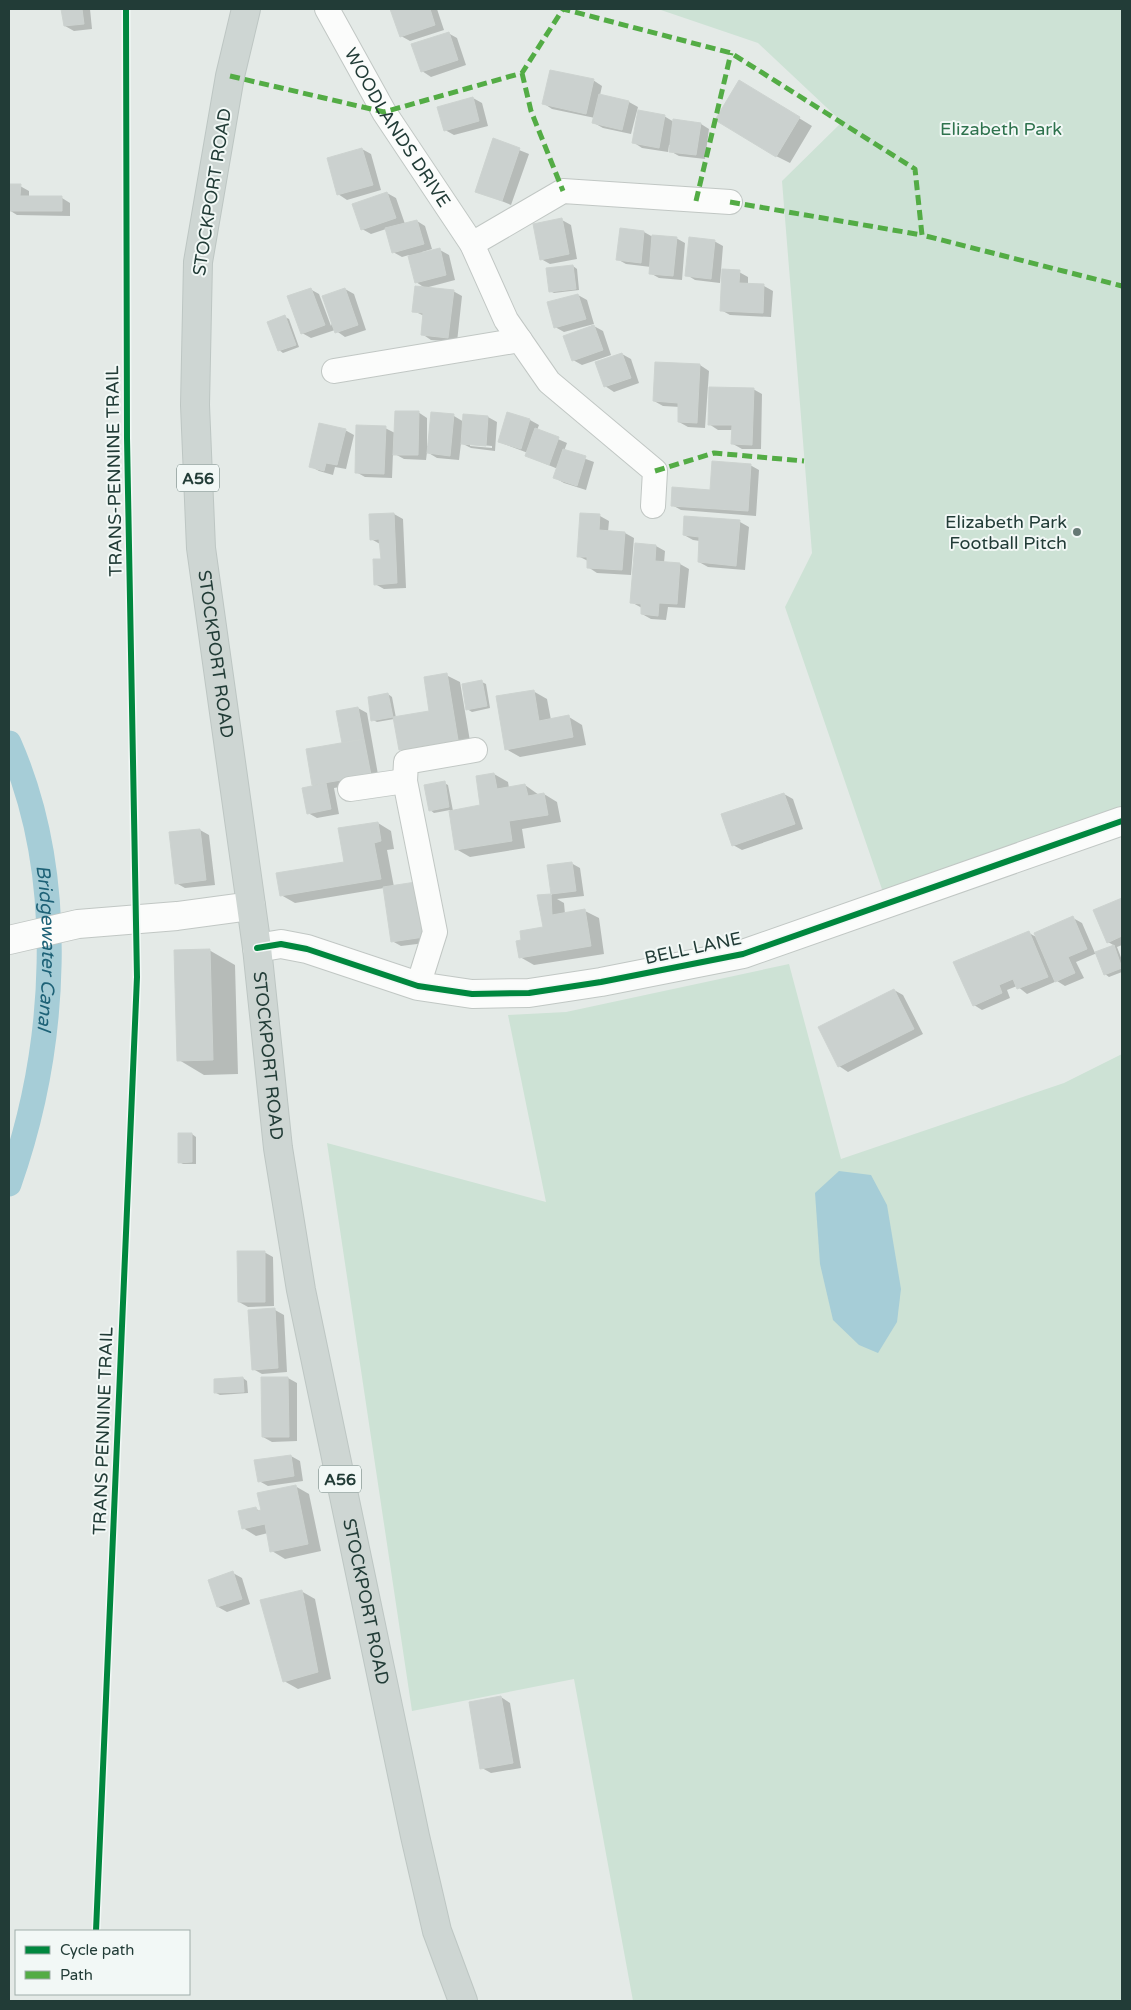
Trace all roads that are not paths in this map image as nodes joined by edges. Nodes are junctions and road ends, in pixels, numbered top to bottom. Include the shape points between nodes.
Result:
1 (246, 9) edge
2 (327, 9) edge
3 (730, 202) dead end
4 (472, 244) junction
5 (520, 340) junction
6 (334, 371) dead end
7 (653, 506) dead end
8 (475, 750) dead end
9 (405, 781) junction
10 (350, 788) dead end
11 (1122, 821) edge
12 (251, 906) junction
13 (9, 940) edge
14 (257, 948) junction
15 (418, 986) junction
16 (463, 2001) edge

1 - 12 main road, STOCKPORT ROAD / A56 via 230,76 198,262 195,405 201,548
2 - 4 street, WOODLANDS DRIVE via 384,112
3 - 4 street via 563,191
4 - 5 street, WOODLANDS DRIVE via 506,320
5 - 6 street
5 - 7 street, WOODLANDS DRIVE via 549,382 655,471
8 - 9 street via 406,762
9 - 10 street
9 - 15 street via 435,932
11 - 15 street, BELL LANE via 743,954 529,994 472,994
12 - 13 street via 78,924
12 - 14 main road, STOCKPORT ROAD / A56
14 - 15 street, BELL LANE via 281,944 307,949
14 - 16 main road, STOCKPORT ROAD / A56 via 278,1148 301,1290 417,1846 437,1931

